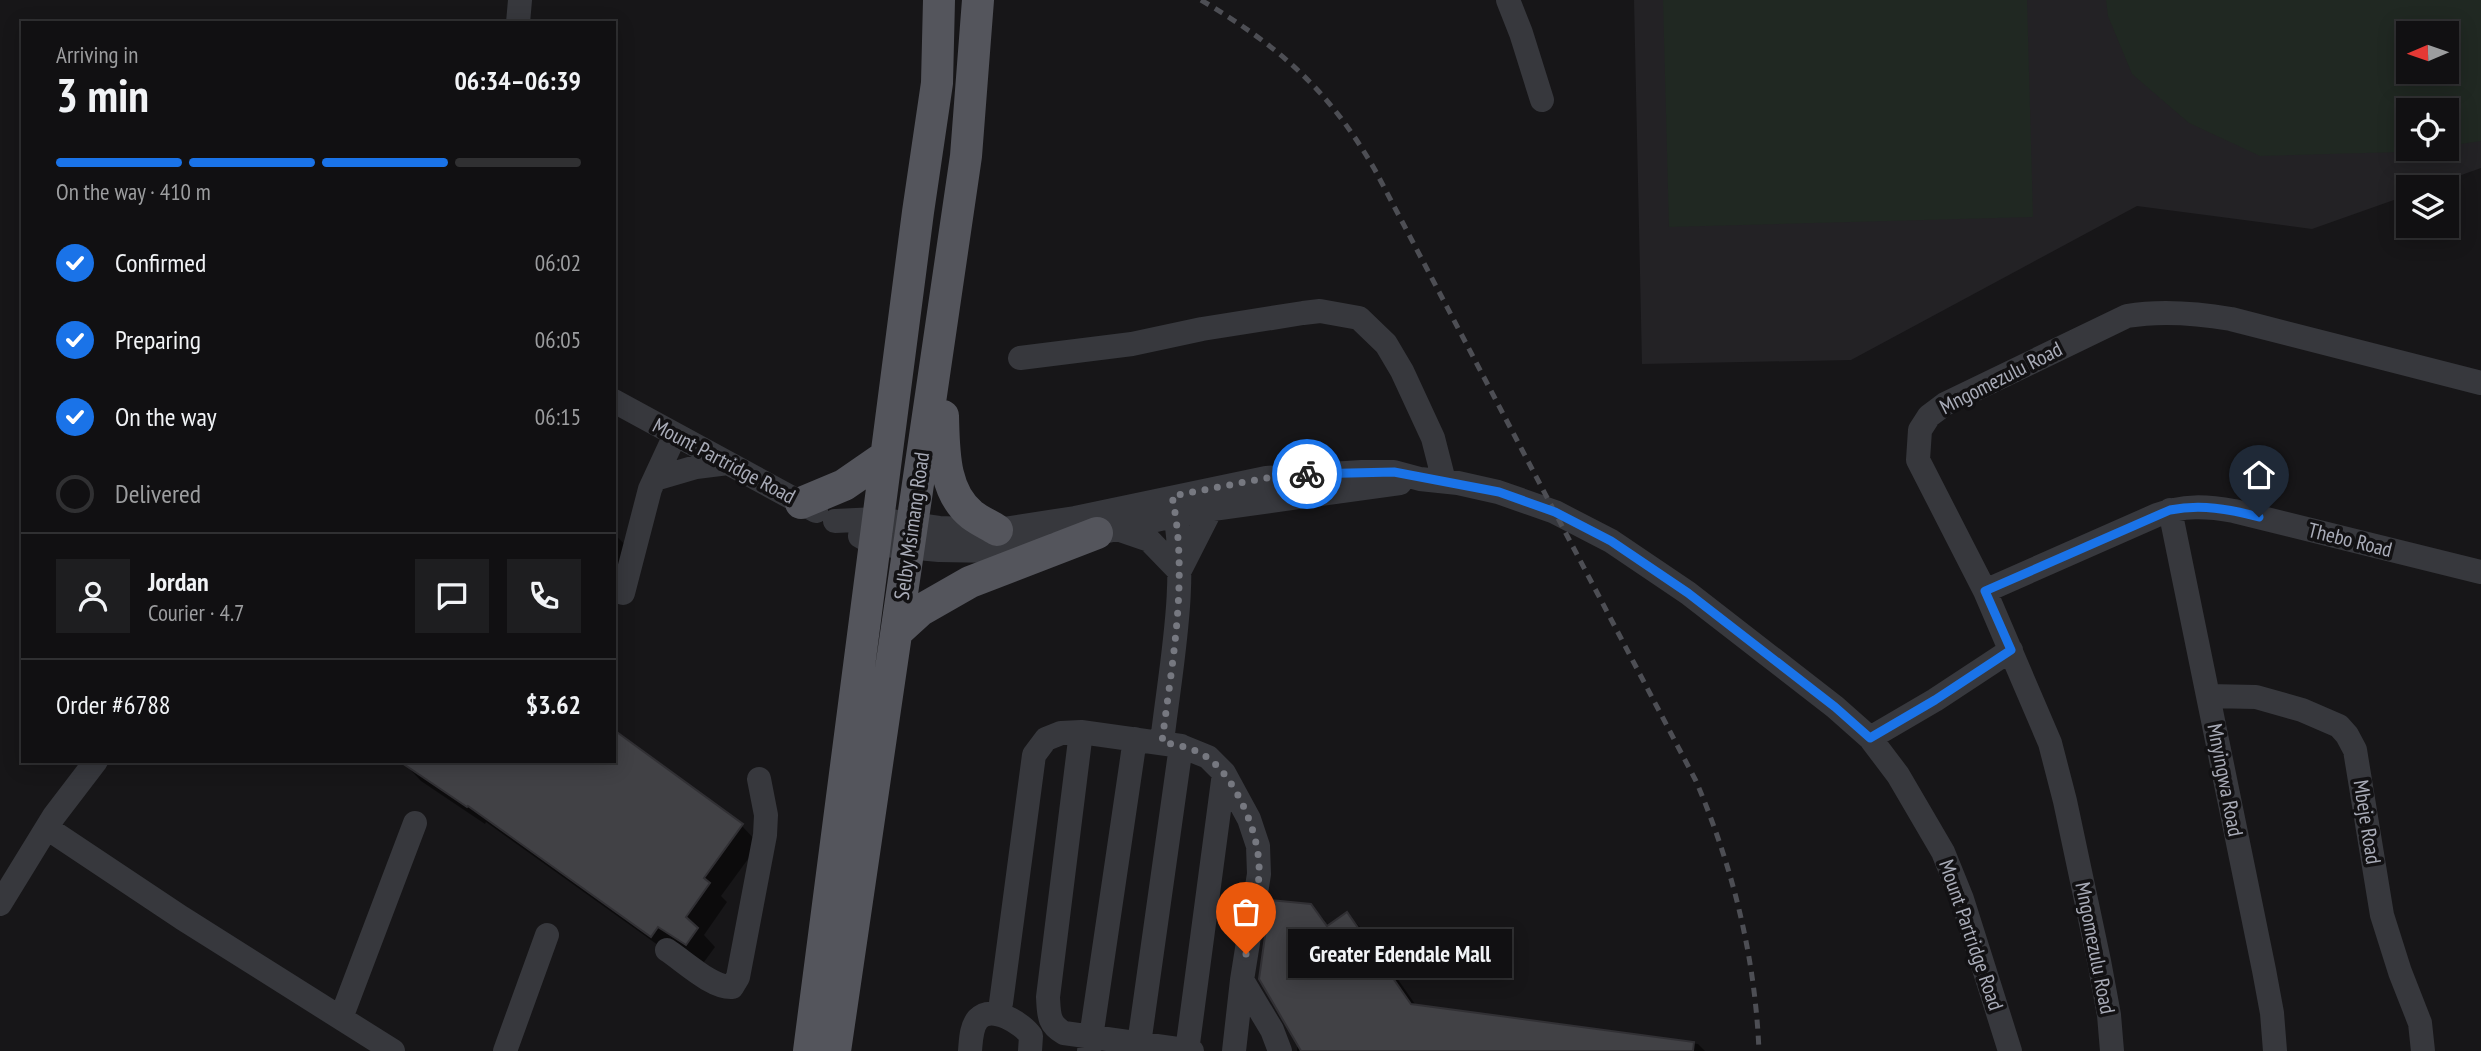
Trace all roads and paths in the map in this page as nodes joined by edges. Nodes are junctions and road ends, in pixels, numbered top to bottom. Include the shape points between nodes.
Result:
1 (520, 0) edge
2 (939, 0) edge
3 (978, 0) edge
4 (1508, 0) edge
5 (518, 21) edge
6 (1542, 100) dead end
7 (940, 348) junction
8 (1020, 358) dead end
9 (2481, 383) edge
10 (625, 407) edge
11 (675, 435) junction
12 (886, 456) junction
13 (727, 463) junction
14 (657, 475) junction
15 (1432, 480) junction
16 (801, 503) junction
17 (1174, 506) junction
18 (1211, 509) junction
19 (2170, 510) junction
20 (996, 530) junction
21 (1107, 531) junction
22 (876, 532) junction
23 (910, 536) junction
24 (1178, 572) junction
25 (2481, 572) edge
26 (1985, 591) junction
27 (623, 593) dead end
28 (898, 631) junction
29 (2011, 650) junction
30 (2208, 696) junction
31 (1081, 732) junction
32 (1870, 738) junction
33 (1135, 739) junction
34 (1172, 744) junction
35 (95, 763) edge
36 (1224, 773) junction
37 (760, 779) dead end
38 (415, 823) dead end
39 (47, 828) junction
40 (0, 904) edge
41 (547, 935) dead end
42 (667, 950) dead end
43 (1242, 980) junction
44 (1001, 1003) dead end
45 (341, 1018) junction
46 (1055, 1028) junction
47 (1030, 1044) edge
48 (1090, 1044) edge
49 (1139, 1048) edge
50 (393, 1051) edge
51 (505, 1051) edge
52 (809, 1051) edge
53 (835, 1051) edge
54 (970, 1051) edge
55 (1187, 1051) edge
56 (1192, 1051) edge
57 (1234, 1051) edge
58 (1280, 1051) edge
59 (2010, 1051) edge
60 (2112, 1051) edge
61 (2275, 1051) edge
62 (2423, 1051) edge

1 - 5 street
2 - 12 main road, Selby Msimang Road via 937,83
3 - 7 main road, Selby Msimang Road via 966,156
4 - 6 street
7 - 20 main road via 949,478 961,504
7 - 23 main road, Selby Msimang Road
8 - 15 street via 1132,344 1303,313 1320,311 1359,318 1386,344 1433,438
9 - 26 street, Mngomezulu Road via 2200,313 2127,316 1945,404 1920,430 1918,460
10 - 11 street, Mount Partridge Road
10 - 14 street via 649,439
11 - 13 street, Mount Partridge Road
11 - 14 street
12 - 16 main road via 844,485
12 - 22 main road, Selby Msimang Road
13 - 14 street
13 - 16 street, Mount Partridge Road
14 - 27 street
15 - 17 street, Mount Partridge Road via 1394,472 1299,474 1266,478
15 - 18 street, Mount Partridge Road
15 - 32 street, Mount Partridge Road via 1499,492 1538,505 1611,541 1688,593
16 - 22 street, Mount Partridge Road via 835,521
17 - 18 street, Mount Partridge Road
17 - 20 street, Mount Partridge Road
17 - 21 street, Mount Partridge Road
17 - 24 street
18 - 24 street
19 - 25 street, Thebo Road via 2207,507 2234,511
19 - 26 street, Thebo Road
19 - 30 street, Mnyingwa Road
20 - 23 street, Mount Partridge Road via 953,529
21 - 23 street, Mount Partridge Road via 994,551
21 - 24 street via 1149,540
21 - 28 main road via 959,588 921,610
22 - 23 street, Mount Partridge Road
22 - 52 main road, Selby Msimang Road
23 - 28 main road, Selby Msimang Road
24 - 34 street
26 - 29 street, Mngomezulu Road
28 - 53 main road, Selby Msimang Road
29 - 32 street
29 - 60 street, Mngomezulu Road via 2050,743 2065,801 2107,1002
30 - 61 street, Mnyingwa Road via 2266,981
30 - 62 street, Mbeje Road via 2268,700 2326,719 2347,735 2356,750 2382,915 2420,1023
31 - 33 street
31 - 44 street via 1046,739 1034,755
31 - 46 street via 1048,997 1049,1019
32 - 59 street, Mount Partridge Road via 1898,775 1942,852 1962,899
33 - 34 street
33 - 48 street
34 - 36 street via 1208,757
34 - 49 street
35 - 39 street
36 - 43 street via 1250,819 1258,846 1259,874
36 - 55 street
37 - 42 street via 765,835 738,976 732,986 725,987
38 - 45 street
39 - 40 street
39 - 45 street
41 - 51 street
43 - 57 street
43 - 58 street
45 - 50 street
46 - 47 street
46 - 48 street
47 - 54 street via 1018,1021 987,1014 979,1017 972,1031
48 - 49 street
49 - 55 street
55 - 56 street

